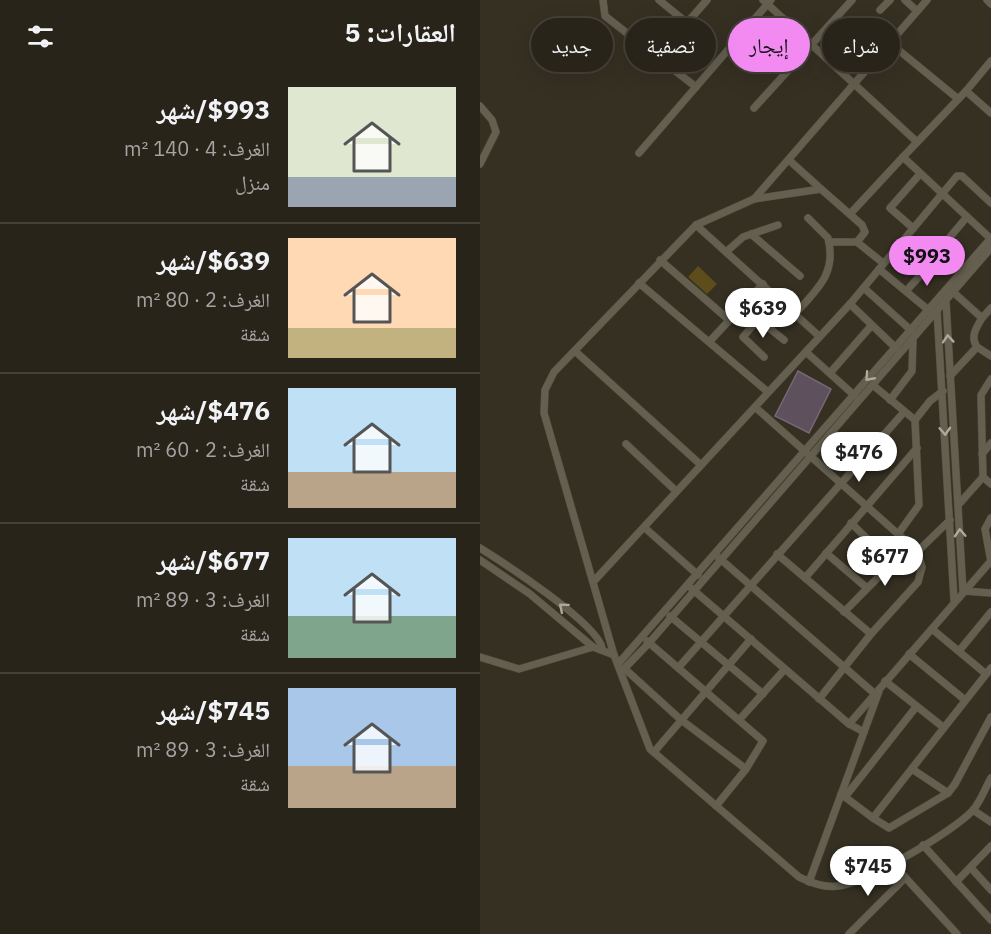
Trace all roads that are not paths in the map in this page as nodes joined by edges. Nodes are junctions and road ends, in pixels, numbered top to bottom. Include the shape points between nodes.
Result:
1 (603, 0) edge
2 (659, 0) edge
3 (707, 0) edge
4 (852, 0) edge
5 (890, 0) edge
6 (905, 0) edge
7 (927, 0) edge
8 (987, 0) edge
9 (768, 1) edge
10 (991, 4) edge
11 (880, 10) dead end
12 (917, 11) junction
13 (681, 18) edge
14 (690, 18) edge
15 (900, 31) edge
16 (625, 32) edge
17 (813, 44) junction
18 (900, 51) edge
19 (991, 61) edge
20 (676, 72) edge
21 (865, 72) edge
22 (855, 84) junction
23 (696, 87) junction
24 (966, 92) junction
25 (957, 98) junction
26 (480, 106) edge
27 (754, 108) dead end
28 (991, 113) edge
29 (916, 141) junction
30 (639, 153) dead end
31 (903, 157) junction
32 (789, 160) junction
33 (480, 164) edge
34 (920, 174) junction
35 (821, 189) junction
36 (941, 195) junction
37 (754, 199) junction
38 (991, 203) edge
39 (850, 214) junction
40 (808, 218) dead end
41 (966, 218) junction
42 (696, 225) junction
43 (778, 225) dead end
44 (913, 228) junction
45 (751, 234) junction
46 (950, 237) dead end
47 (991, 239) edge
48 (829, 242) junction
49 (857, 242) junction
50 (991, 249) edge
51 (726, 252) junction
52 (660, 260) junction
53 (881, 266) junction
54 (928, 267) dead end
55 (800, 276) dead end
56 (639, 283) junction
57 (763, 284) junction
58 (864, 288) junction
59 (907, 290) junction
60 (951, 290) junction
61 (777, 297) junction
62 (946, 302) junction
63 (850, 304) junction
64 (991, 308) edge
65 (933, 312) junction
66 (795, 314) junction
67 (982, 318) junction
68 (729, 320) junction
69 (758, 320) junction
70 (871, 326) junction
71 (913, 335) junction
72 (819, 336) junction
73 (784, 340) dead end
74 (710, 341) junction
75 (977, 347) junction
76 (898, 350) junction
77 (576, 352) junction
78 (806, 352) junction
79 (991, 356) edge
80 (764, 357) dead end
81 (830, 373) junction
82 (950, 376) junction
83 (991, 378) edge
84 (874, 386) junction
85 (946, 387) junction
86 (768, 392) junction
87 (854, 394) junction
88 (890, 400) junction
89 (860, 401) junction
90 (755, 407) junction
91 (904, 412) junction
92 (915, 420) junction
93 (991, 443) edge
94 (626, 444) dead end
95 (917, 448) junction
96 (807, 454) junction
97 (981, 454) junction
98 (701, 465) junction
99 (983, 477) junction
100 (841, 483) junction
101 (991, 484) edge
102 (676, 490) junction
103 (959, 504) junction
104 (866, 506) junction
105 (959, 513) junction
106 (950, 517) junction
107 (991, 518) edge
108 (851, 524) junction
109 (645, 528) junction
110 (898, 534) junction
111 (909, 546) junction
112 (480, 548) edge
113 (917, 552) junction
114 (826, 553) junction
115 (777, 554) junction
116 (718, 557) junction
117 (480, 560) edge
118 (891, 562) junction
119 (991, 562) edge
120 (698, 575) junction
121 (805, 578) junction
122 (594, 581) junction
123 (750, 586) junction
124 (691, 588) junction
125 (867, 588) junction
126 (963, 591) junction
127 (991, 593) edge
128 (954, 600) junction
129 (844, 612) junction
130 (991, 612) edge
131 (668, 615) junction
132 (724, 616) junction
133 (932, 629) junction
134 (871, 634) junction
135 (643, 637) junction
136 (751, 639) junction
137 (649, 643) junction
138 (702, 644) junction
139 (593, 647) junction
140 (602, 648) junction
141 (958, 651) junction
142 (909, 654) junction
143 (614, 655) junction
144 (480, 657) edge
145 (618, 664) junction
146 (728, 666) junction
147 (678, 668) junction
148 (843, 668) junction
149 (784, 669) junction
150 (623, 671) junction
151 (988, 671) edge
152 (885, 681) junction
153 (704, 691) junction
154 (877, 691) junction
155 (763, 694) junction
156 (819, 699) junction
157 (965, 700) junction
158 (916, 707) junction
159 (991, 717) edge
160 (680, 719) junction
161 (739, 720) junction
162 (849, 724) junction
163 (943, 727) junction
164 (864, 732) junction
165 (654, 752) junction
166 (746, 769) junction
167 (912, 769) junction
168 (991, 778) edge
169 (989, 788) edge
170 (948, 793) junction
171 (843, 796) junction
172 (716, 806) junction
173 (973, 810) junction
174 (873, 818) junction
175 (991, 822) edge
176 (922, 845) junction
177 (991, 846) edge
178 (892, 863) junction
179 (971, 868) junction
180 (905, 878) junction
181 (809, 882) junction
182 (956, 882) junction
183 (991, 890) edge
184 (991, 920) edge
185 (849, 934) edge
186 (957, 934) edge

1 - 16 street via 605,16
2 - 13 street
3 - 14 street
4 - 17 street
5 - 11 street
6 - 12 street
7 - 12 street
8 - 10 street
9 - 17 street
9 - 23 street
12 - 15 street
17 - 22 street
17 - 27 street
18 - 25 street
19 - 24 street
20 - 23 street
21 - 22 street
22 - 29 street
22 - 32 street
23 - 30 street
24 - 25 street
24 - 28 street
25 - 29 street
26 - 33 street via 496,132
29 - 31 street
31 - 34 street
31 - 39 street
32 - 35 street
32 - 37 street
34 - 36 street
34 - 44 street via 890,208
35 - 37 street
35 - 39 street
36 - 38 street via 957,176 962,176
36 - 41 street
36 - 44 street
37 - 42 street
39 - 49 street via 865,229
40 - 48 street
41 - 46 street
41 - 47 street
42 - 51 street
42 - 52 street
43 - 45 street
44 - 53 street
45 - 51 street
45 - 55 street
47 - 60 street
48 - 49 street
48 - 66 street via 826,279
49 - 53 street
50 - 60 street
51 - 57 street
52 - 56 street
52 - 68 street
53 - 58 street
53 - 59 street
54 - 59 street
56 - 74 street
56 - 77 street
57 - 61 street
57 - 68 street
58 - 63 street
58 - 71 street
59 - 65 street
60 - 62 street
60 - 65 street
60 - 67 street
61 - 66 street
61 - 69 street
62 - 65 street
82 -> 62 street
63 - 70 street
63 - 72 street
64 - 67 street
65 - 71 street
65 - 85 street
66 - 72 street
67 - 75 street via 975,330
68 - 74 street
69 - 73 street
69 - 80 street via 744,339
70 - 76 street
70 - 81 street
71 - 76 street
71 - 88 street via 912,371
72 - 78 street
74 - 86 street
75 - 79 street
75 - 82 street
76 - 84 street
76 -> 87 street
77 - 98 street
77 - 122 street via 548,380 544,413
78 - 81 street
78 - 86 street
81 - 87 street
82 - 85 street
83 - 97 street via 981,395
84 - 88 street
84 - 89 street
85 - 92 street
85 - 103 street
85 -> 106 street
86 - 90 street
87 - 89 street
87 - 96 street
88 - 91 street
89 - 96 street
90 - 96 street
90 - 98 street
91 - 92 street
91 - 100 street
92 - 95 street
93 - 97 street
94 - 102 street
95 - 104 street
95 - 110 street via 919,505
96 - 100 street
96 - 116 street
97 - 99 street
98 - 102 street
99 - 101 street
99 - 103 street
100 - 104 street
100 - 115 street
102 - 109 street
103 - 105 street
104 - 108 street
104 - 110 street
105 - 106 street
126 -> 105 street
106 - 113 street
106 - 128 street
107 - 119 street via 985,529
108 - 114 street
108 - 118 street
109 - 120 street
109 - 122 street
110 - 111 street
111 - 113 street
111 - 118 street
140 -> 112 street via 601,641 555,600
113 - 134 street via 922,567 918,582
114 - 121 street
114 - 125 street
115 - 121 street
115 - 123 street
116 - 120 street
116 - 123 street
116 - 124 street
117 - 139 street via 530,594
118 - 125 street
119 - 126 street
120 - 124 street
121 - 129 street
122 - 143 street
123 - 132 street
123 - 148 street
124 - 131 street
124 - 132 street
125 - 129 street
126 - 127 street
126 - 128 street
128 - 133 street
129 - 134 street
130 - 141 street
131 - 135 street
131 - 137 street
131 - 138 street
132 - 136 street
132 - 138 street
133 - 141 street
133 - 142 street
134 - 148 street
135 - 137 street
135 - 145 street
136 - 146 street
136 - 149 street
137 - 147 street
137 - 150 street
138 - 146 street
138 - 147 street
139 - 140 street
139 - 144 street via 519,669
140 - 143 street
141 - 151 street
142 - 152 street
142 - 157 street
143 - 145 street
145 - 150 street
146 - 153 street
146 - 155 street
147 - 153 street
148 - 154 street
148 - 156 street
149 - 155 street
149 - 156 street
150 - 160 street
150 - 165 street
151 - 157 street
152 - 154 street
152 - 158 street
153 - 160 street
153 - 161 street
154 - 162 street
154 - 164 street
155 - 161 street
156 - 162 street
157 - 163 street
158 - 163 street
158 - 171 street
159 - 170 street
160 - 165 street
160 - 166 street
161 - 166 street via 764,743
162 - 164 street
163 - 167 street
164 - 171 street
165 - 172 street
166 - 172 street
167 - 170 street
167 - 174 street
168 - 169 street
169 - 173 street
170 - 174 street via 889,828
171 - 174 street
171 - 181 street
172 - 181 street
173 - 175 street
173 - 176 street
176 - 178 street
176 - 182 street
177 - 179 street
178 - 180 street
178 - 181 street via 840,886
179 - 182 street
179 - 183 street
180 - 185 street
180 - 186 street
182 - 184 street

